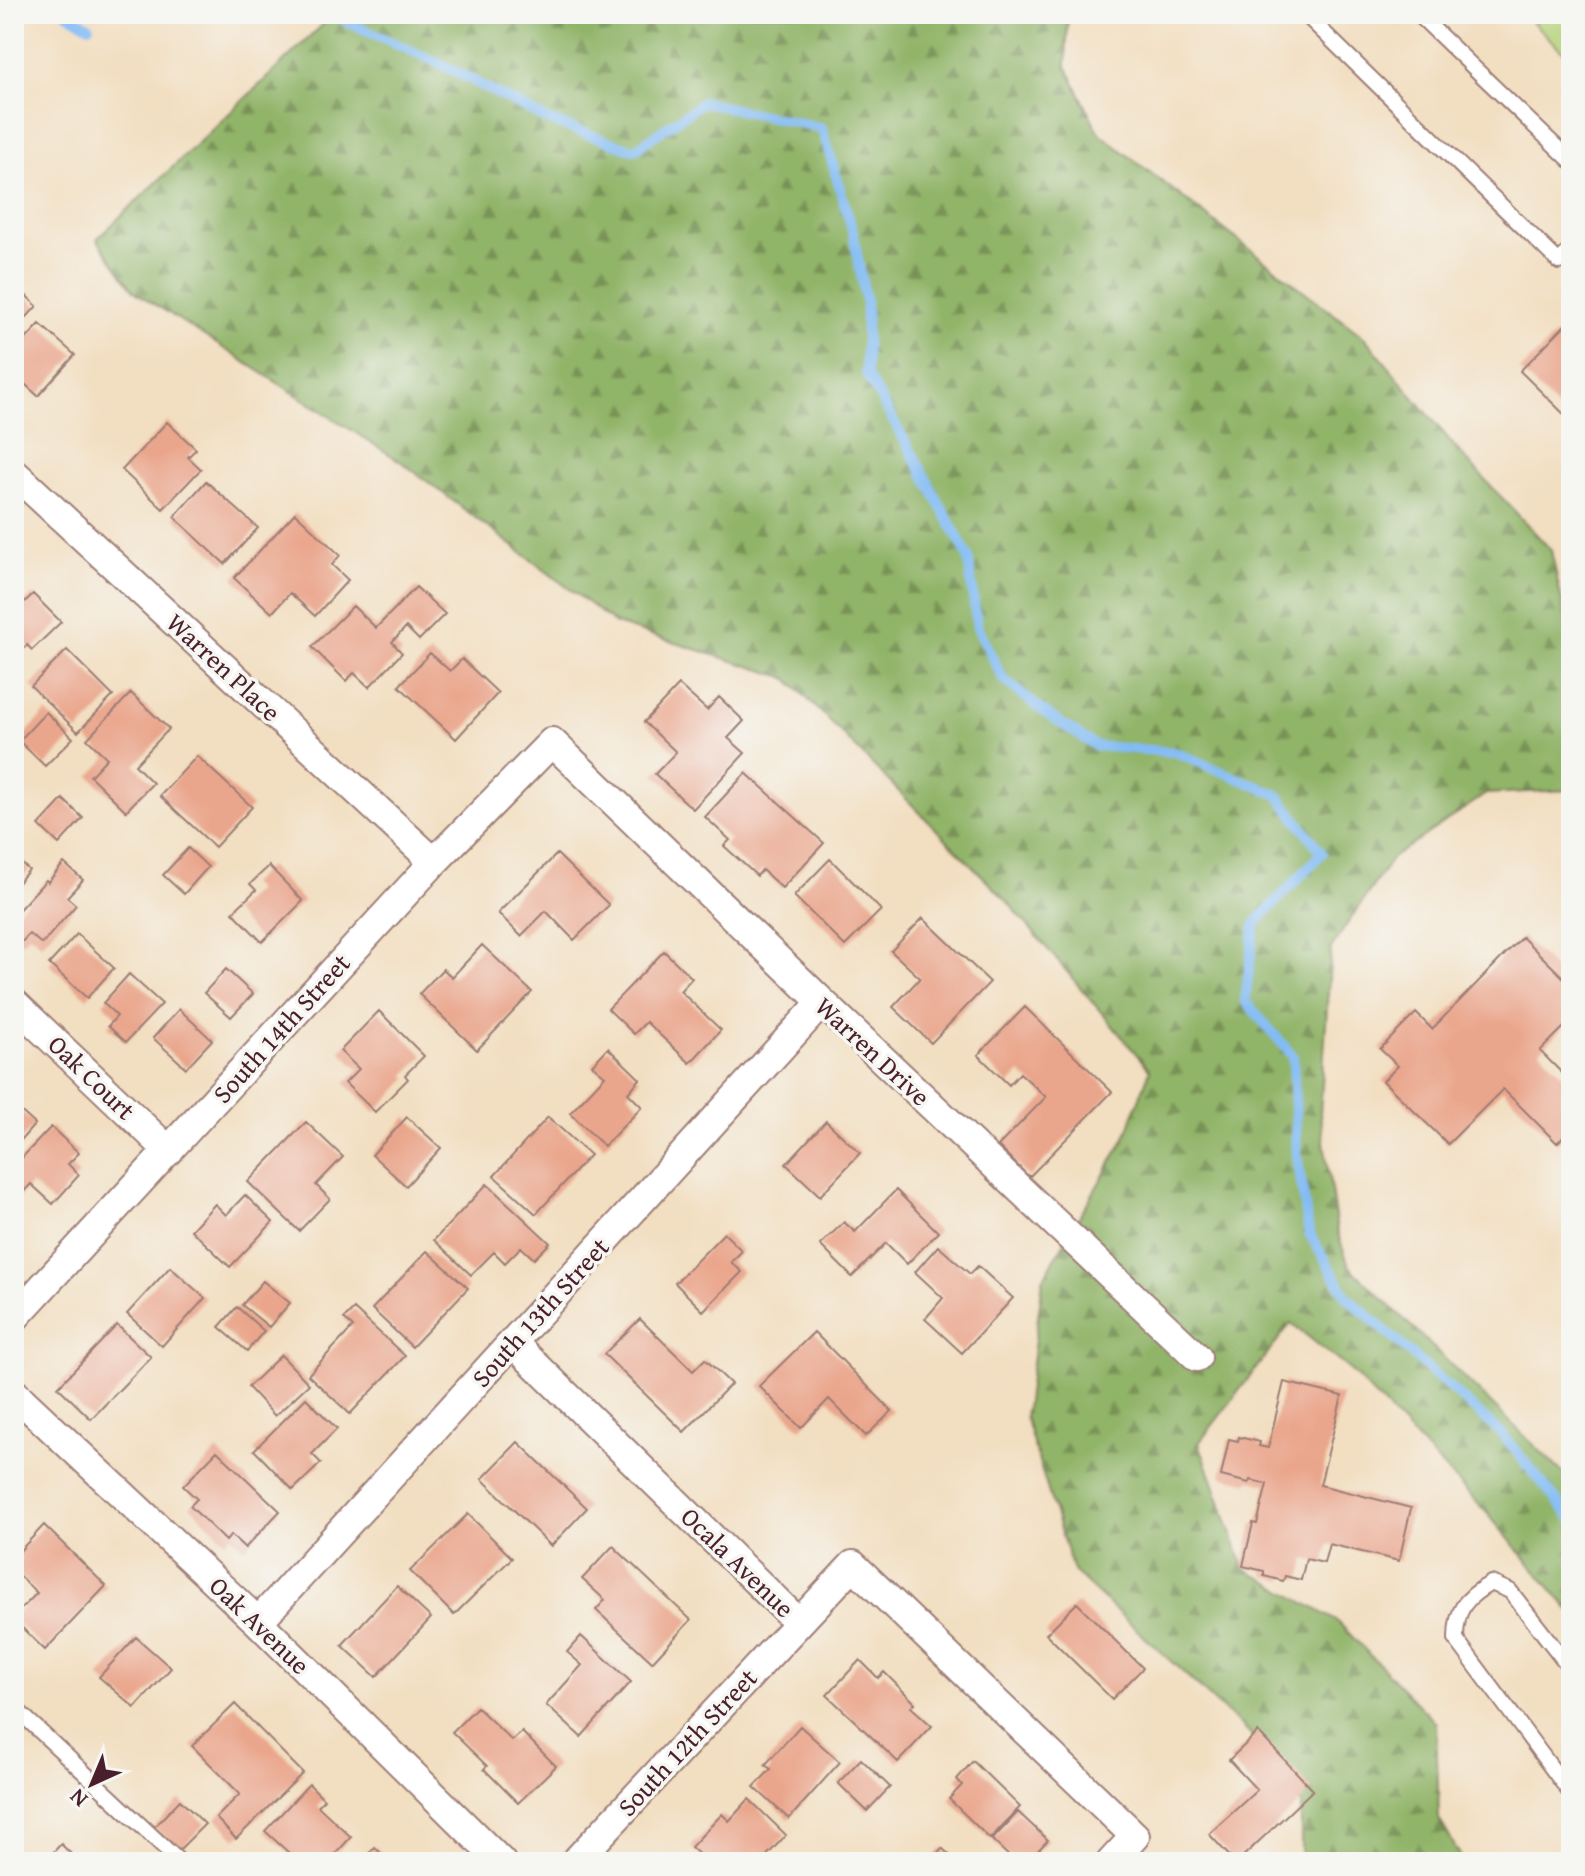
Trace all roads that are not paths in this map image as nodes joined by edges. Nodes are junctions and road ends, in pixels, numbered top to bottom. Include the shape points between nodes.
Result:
1 (1305, 14) edge
2 (1418, 14) edge
3 (1571, 161) edge
4 (1571, 249) edge
5 (14, 473) edge
6 (552, 742) joint
7 (434, 862) junction
8 (822, 1002) junction
9 (14, 1003) edge
10 (169, 1151) junction
11 (14, 1318) edge
12 (513, 1343) junction
13 (1197, 1357) dead end
14 (14, 1393) edge
15 (258, 1622) junction
16 (798, 1622) junction
17 (1571, 1669) edge
18 (14, 1707) edge
19 (1571, 1794) edge
20 (492, 1859) edge
21 (180, 1862) edge
22 (575, 1862) edge
23 (1111, 1862) edge

1 - 4 lane via 1559,262
2 - 3 lane
5 - 7 street, Warren Place
6 - 7 street, South 14th Street
6 - 8 street, Warren Drive
7 - 10 street, South 14th Street
8 - 12 street, South 13th Street
8 - 13 street, Warren Drive
9 - 10 street, Oak Court
10 - 11 street, South 14th Street
12 - 15 street, South 13th Street
12 - 16 street, Ocala Avenue
14 - 15 street, Oak Avenue
15 - 20 street, Oak Avenue
16 - 22 street, South 12th Street
16 - 23 street, Ocala Avenue via 853,1565 1135,1836
17 - 19 lane via 1510,1591 1491,1583 1463,1604 1456,1639
18 - 21 lane

